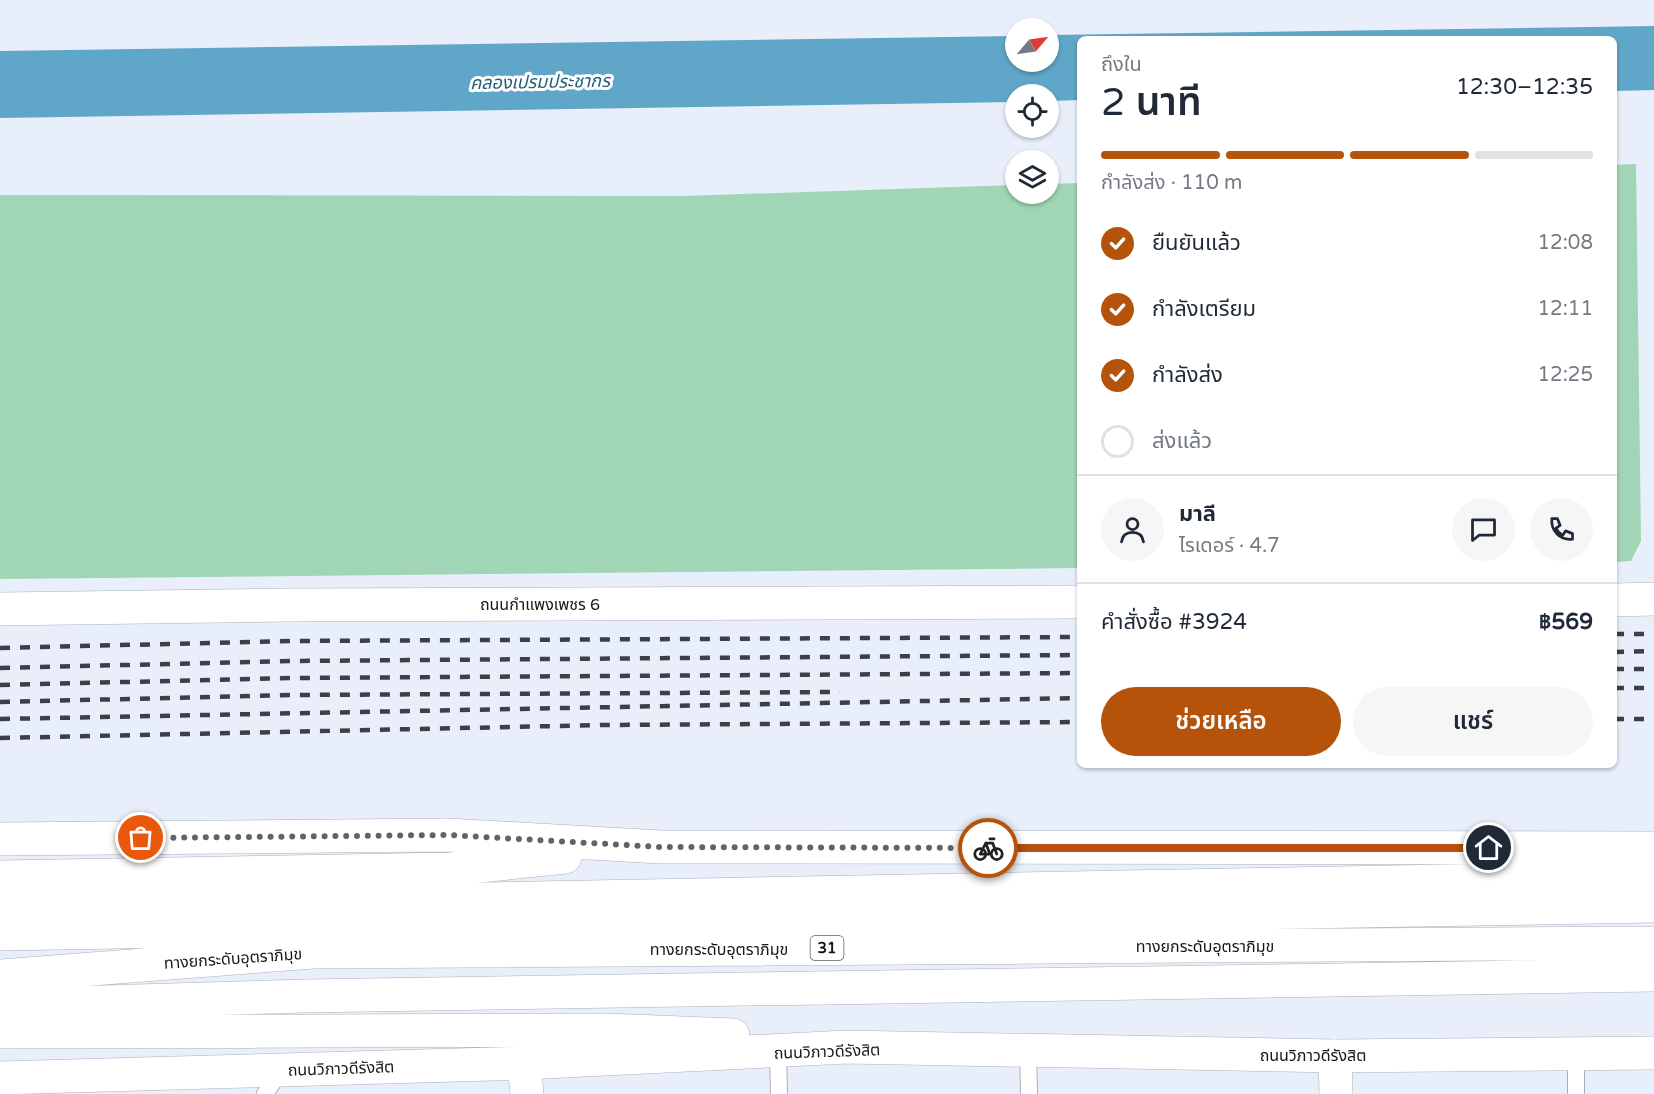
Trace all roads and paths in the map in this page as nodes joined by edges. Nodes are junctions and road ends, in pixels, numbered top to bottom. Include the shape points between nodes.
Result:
1 (1654, 599) edge
2 (1617, 600) edge
3 (1077, 602) edge
4 (0, 609) edge
5 (0, 839) edge
6 (661, 847) junction
7 (1654, 849) edge
8 (0, 877) edge
9 (1654, 877) edge
10 (1654, 906) edge
11 (0, 908) edge
12 (0, 934) edge
13 (1654, 943) edge
14 (1654, 975) edge
15 (0, 976) edge
16 (0, 1005) edge
17 (0, 1032) edge
18 (847, 1047) junction
19 (777, 1053) junction
20 (1654, 1053) edge
21 (1576, 1054) junction
22 (1335, 1056) junction
23 (1029, 1076) edge
24 (0, 1078) edge
25 (273, 1082) edge
26 (526, 1083) edge
27 (1576, 1091) edge
28 (779, 1092) edge
29 (1336, 1092) edge

1 - 2 main road
3 - 4 main road, ถนนกำแพงเพชร 6
5 - 6 main road via 448,835
6 - 7 main road
6 - 8 main road via 451,869
9 - 11 main road
10 - 12 main road, ทางยกระดับอุตราภิมุข / 31
13 - 15 main road, ทางยกระดับอุตราภิมุข / 31 via 313,952
14 - 16 main road via 304,996
17 - 18 main road via 607,1030 779,1037
18 - 19 main road, ถนนวิภาวดีรังสิต
18 - 23 main road, ถนนวิภาวดีรังสิต
19 - 26 main road, ถนนวิภาวดีรังสิต
19 - 28 lane
20 - 21 main road, ถนนวิภาวดีรังสิต
21 - 22 main road, ถนนวิภาวดีรังสิต
21 - 27 lane
22 - 23 main road, ถนนวิภาวดีรังสิต
22 - 29 main road
24 - 25 main road, ถนนวิภาวดีรังสิต
25 - 26 main road, ถนนวิภาวดีรังสิต

